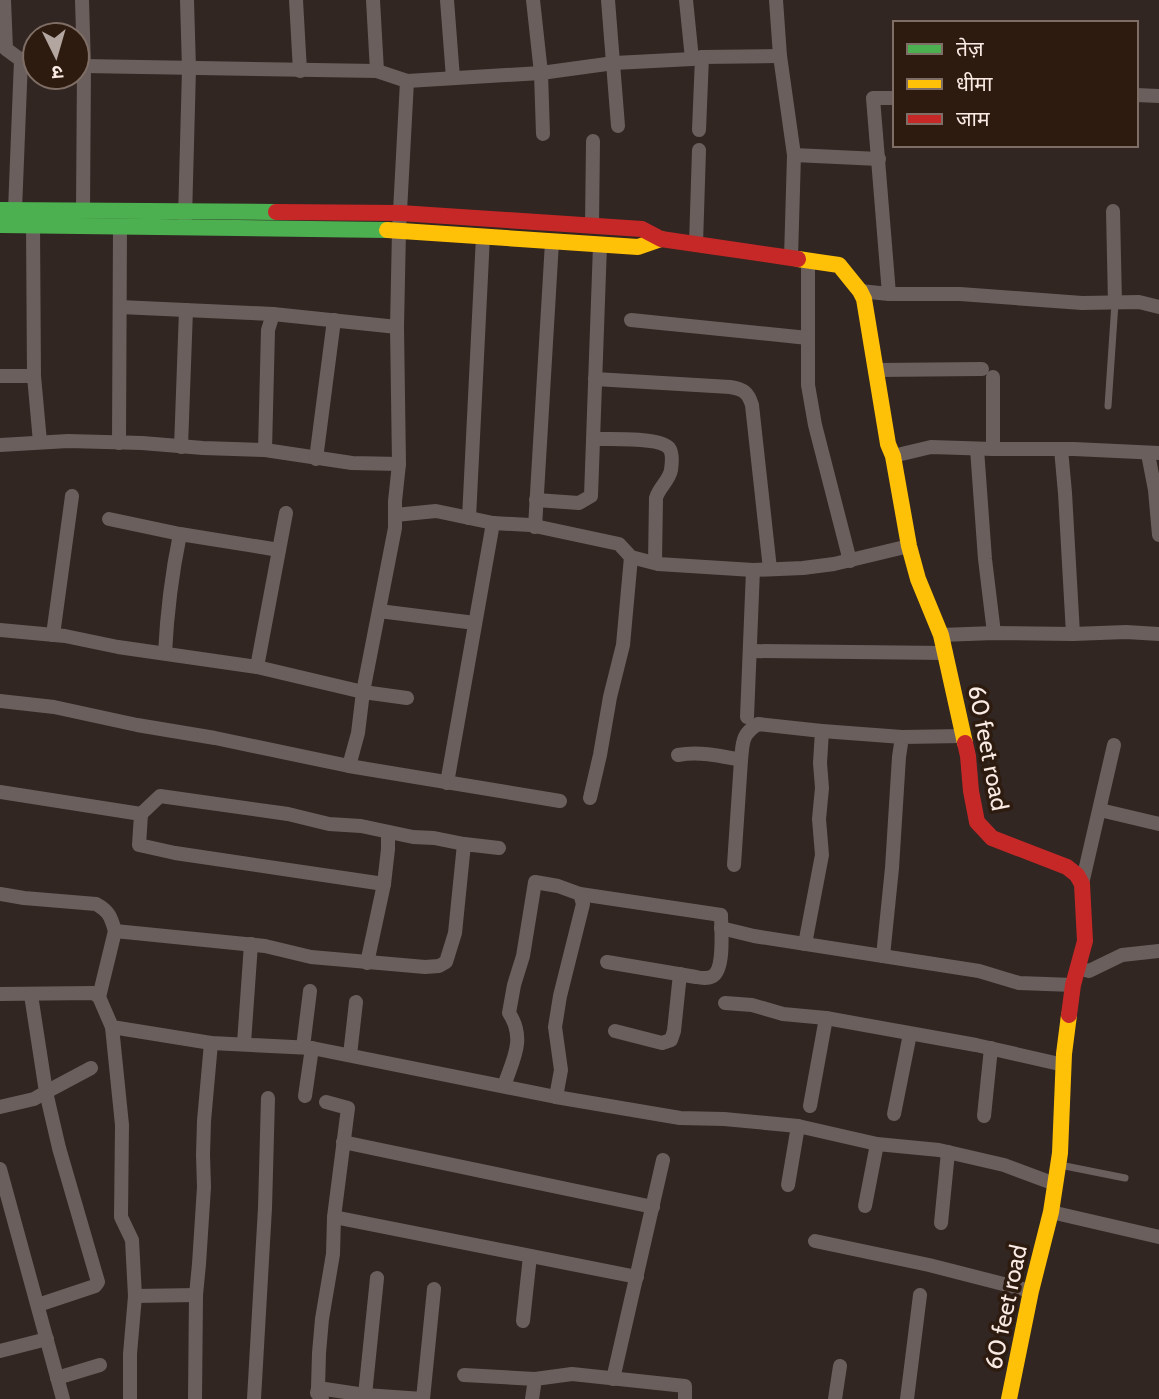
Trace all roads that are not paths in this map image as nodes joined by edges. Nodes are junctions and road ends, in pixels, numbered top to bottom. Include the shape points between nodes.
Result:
1 (4, 0) edge
2 (82, 0) edge
3 (187, 0) edge
4 (296, 0) edge
5 (373, 0) edge
6 (447, 0) edge
7 (533, 0) edge
8 (608, 0) edge
9 (685, 0) edge
10 (776, 0) edge
11 (83, 21) edge
12 (780, 56) junction
13 (697, 58) junction
14 (614, 63) junction
15 (91, 66) edge
16 (189, 69) junction
17 (300, 71) junction
18 (377, 71) junction
19 (541, 73) junction
20 (453, 78) junction
21 (407, 80) junction
22 (84, 91) edge
23 (1138, 95) edge
24 (1159, 96) edge
25 (893, 98) edge
26 (618, 126) dead end
27 (699, 130) dead end
28 (543, 134) dead end
29 (593, 141) dead end
30 (699, 150) dead end
31 (794, 155) junction
32 (879, 159) junction
33 (7, 210) edge
34 (83, 210) junction
35 (1113, 211) dead end
36 (400, 213) junction
37 (185, 218) junction
38 (0, 225) edge
39 (33, 225) junction
40 (120, 226) junction
41 (592, 226) junction
42 (399, 230) junction
43 (483, 236) junction
44 (661, 239) junction
45 (552, 242) junction
46 (696, 244) junction
47 (600, 245) junction
48 (791, 258) junction
49 (808, 261) junction
50 (860, 291) junction
51 (889, 294) junction
52 (1115, 303) junction
53 (120, 307) junction
54 (1159, 307) edge
55 (186, 310) junction
56 (273, 314) junction
57 (334, 320) junction
58 (631, 320) dead end
59 (397, 327) junction
60 (808, 338) junction
61 (877, 370) junction
62 (0, 376) edge
63 (34, 376) junction
64 (595, 379) junction
65 (1108, 407) dead end
66 (594, 439) junction
67 (40, 442) junction
68 (119, 443) junction
69 (0, 445) edge
70 (181, 447) junction
71 (977, 449) junction
72 (993, 449) junction
73 (1061, 449) junction
74 (265, 450) junction
75 (1154, 453) edge
76 (893, 456) junction
77 (316, 458) junction
78 (399, 464) junction
79 (72, 496) dead end
80 (536, 500) junction
81 (285, 513) dead end
82 (395, 514) junction
83 (469, 517) junction
84 (109, 519) dead end
85 (493, 523) junction
86 (535, 527) junction
87 (180, 534) junction
88 (1159, 535) edge
89 (909, 546) junction
90 (279, 550) junction
91 (631, 557) junction
92 (850, 561) junction
93 (655, 563) junction
94 (770, 569) junction
95 (753, 570) junction
96 (379, 611) junction
97 (475, 623) junction
98 (0, 630) edge
99 (994, 633) junction
100 (1073, 634) junction
101 (1159, 634) edge
102 (53, 635) junction
103 (941, 635) junction
104 (750, 651) junction
105 (164, 653) junction
106 (946, 653) junction
107 (257, 667) junction
108 (363, 692) junction
109 (407, 698) dead end
110 (0, 701) edge
111 (747, 718) dead end
112 (822, 731) junction
113 (963, 736) junction
114 (902, 737) junction
115 (1114, 745) dead end
116 (678, 755) dead end
117 (741, 760) junction
118 (349, 766) junction
119 (447, 783) junction
120 (0, 792) edge
121 (590, 798) dead end
122 (559, 802) dead end
123 (1100, 810) junction
124 (141, 814) junction
125 (1159, 824) edge
126 (388, 832) junction
127 (464, 844) junction
128 (499, 848) dead end
129 (734, 865) dead end
130 (384, 884) junction
131 (1082, 884) junction
132 (0, 894) edge
133 (580, 894) junction
134 (721, 928) junction
135 (115, 931) junction
136 (251, 944) junction
137 (805, 944) junction
138 (1159, 951) edge
139 (883, 956) junction
140 (367, 962) junction
141 (607, 962) dead end
142 (1078, 968) junction
143 (680, 974) junction
144 (1073, 985) junction
145 (310, 991) dead end
146 (0, 994) edge
147 (31, 995) junction
148 (99, 997) junction
149 (356, 1002) dead end
150 (725, 1003) dead end
151 (826, 1018) junction
152 (111, 1027) junction
153 (615, 1031) dead end
154 (910, 1034) junction
155 (211, 1042) junction
156 (244, 1043) junction
157 (307, 1047) junction
158 (990, 1048) junction
159 (351, 1055) junction
160 (1064, 1065) junction
161 (91, 1068) dead end
162 (504, 1086) junction
163 (46, 1092) junction
164 (305, 1096) dead end
165 (556, 1097) junction
166 (268, 1098) dead end
167 (326, 1102) dead end
168 (810, 1106) dead end
169 (0, 1107) edge
170 (894, 1114) dead end
171 (984, 1116) dead end
172 (798, 1126) junction
173 (343, 1142) junction
174 (877, 1144) junction
175 (948, 1152) junction
176 (663, 1160) dead end
177 (1058, 1164) junction
178 (0, 1169) edge
179 (1125, 1178) dead end
180 (1055, 1184) junction
181 (788, 1185) dead end
182 (865, 1206) dead end
183 (653, 1207) junction
184 (1051, 1212) junction
185 (334, 1217) junction
186 (941, 1223) dead end
187 (1159, 1237) edge
188 (815, 1241) dead end
189 (530, 1256) junction
190 (637, 1277) junction
191 (377, 1278) dead end
192 (434, 1289) dead end
193 (1031, 1291) junction
194 (196, 1294) junction
195 (920, 1295) dead end
196 (135, 1296) junction
197 (38, 1305) junction
198 (523, 1321) dead end
199 (47, 1339) junction
200 (0, 1350) edge
201 (100, 1365) dead end
202 (840, 1366) dead end
203 (464, 1375) dead end
204 (57, 1378) junction
205 (613, 1378) junction
206 (535, 1379) junction
207 (318, 1395) edge
208 (365, 1395) junction
209 (63, 1399) edge
210 (130, 1399) edge
211 (195, 1399) edge
212 (254, 1399) edge
213 (423, 1399) edge
214 (532, 1399) edge
215 (685, 1399) edge
216 (835, 1399) edge
217 (906, 1399) edge
218 (1009, 1399) edge

1 - 33 street via 6,49 21,60
2 - 11 street
3 - 16 street
4 - 17 street
5 - 18 street
6 - 20 street
7 - 19 street
8 - 14 street
9 - 13 street
10 - 12 street
12 - 13 street
12 - 31 street
13 - 14 street
13 - 27 street
14 - 19 street
14 - 26 street
15 - 16 street
16 - 17 street
16 - 37 street
17 - 18 street
18 - 21 street
19 - 20 street
19 - 28 street
20 - 21 street
21 - 36 street
22 - 34 street
23 - 24 street
25 - 32 street via 873,98
29 - 41 street
30 - 46 street
31 - 32 street
31 - 48 street
32 - 51 street
33 - 34 street
34 - 37 street
35 - 52 street
36 - 37 street
36 - 41 street
36 - 42 street
37 - 40 street
37 - 42 street
38 - 39 street
39 - 40 street
39 - 63 street
40 - 53 street
41 - 44 street via 642,229
42 - 43 street
42 - 59 street
43 - 45 street
43 - 83 street
44 - 46 street
44 - 47 street via 638,247
45 - 47 street
45 - 80 street
46 - 48 street
47 - 64 street
48 - 49 street
49 - 50 street, 60 feet road via 839,265
49 - 60 street
50 - 51 street
50 - 61 street, 60 feet road
51 - 52 street
52 - 54 street
52 - 65 lane
53 - 55 street
53 - 68 street
55 - 56 street
55 - 70 street
56 - 57 street
56 - 74 street via 268,330
57 - 59 street
57 - 77 street
58 - 60 street
59 - 78 street
60 - 92 street via 808,385 815,425
61 - 72 street via 988,373
61 - 76 street, 60 feet road
62 - 63 street
63 - 67 street
64 - 66 street
64 - 94 street via 745,391 752,405
66 - 80 street via 591,496 579,503
66 - 93 street via 653,441 663,443 671,452 671,469 656,498
67 - 68 street
67 - 69 street
68 - 70 street
70 - 74 street
71 - 72 street
71 - 76 street via 931,447
71 - 99 street
72 - 73 street
73 - 75 street
73 - 100 street
74 - 77 street
75 - 88 street
76 - 89 street, 60 feet road
77 - 78 street
78 - 82 street
79 - 102 street
80 - 86 street
81 - 90 street
82 - 83 street via 436,510
82 - 96 street
83 - 85 street
84 - 87 street
85 - 86 street
85 - 97 street
86 - 91 street via 619,544
87 - 90 street
87 - 105 street
89 - 92 street
89 - 103 street, 60 feet road
90 - 107 street
91 - 93 street
91 - 121 street via 623,645
92 - 94 street
93 - 95 street
94 - 95 street
95 - 104 street
96 - 97 street
96 - 108 street
97 - 119 street
98 - 102 street
99 - 100 street
99 - 103 street
100 - 101 street
102 - 105 street
103 - 106 street, 60 feet road
104 - 106 street
104 - 111 street
105 - 107 street
106 - 113 street, 60 feet road
107 - 108 street
108 - 109 street
108 - 118 street
110 - 118 street via 54,706
112 - 114 street
112 - 117 street via 758,724 743,737
112 - 137 street via 822,855
113 - 114 street
113 - 131 street, 60 feet road via 974,811 984,831 1067,867
114 - 139 street
115 - 123 street
116 - 117 street
117 - 129 street
118 - 119 street
119 - 122 street
120 - 124 street
123 - 125 street
123 - 131 street
124 - 126 street via 160,796
124 - 130 street via 139,845
126 - 127 street
126 - 130 street
127 - 128 street
127 - 140 street via 455,933 446,962 425,967
130 - 140 street
131 - 142 street, 60 feet road via 1085,941
132 - 135 street via 96,904 111,916
133 - 134 street via 721,915
133 - 162 street via 535,882 509,1013 519,1042
133 - 165 street via 582,909 555,1027 561,1070
134 - 137 street
134 - 143 street via 721,960 713,976
135 - 136 street
135 - 148 street
136 - 140 street via 310,957
136 - 156 street
137 - 139 street
138 - 142 street via 1122,955 1089,971
139 - 144 street via 979,971 1019,983
141 - 143 street
142 - 144 street, 60 feet road
143 - 153 street via 671,1040 662,1043
144 - 160 street, 60 feet road
145 - 157 street
146 - 147 street
147 - 148 street via 75,992
147 - 163 street
148 - 152 street
149 - 159 street
150 - 151 street
151 - 154 street
151 - 168 street
152 - 155 street
152 - 196 street via 122,1125 121,1217 132,1241
154 - 158 street
154 - 170 street
155 - 156 street
155 - 194 street
156 - 157 street
157 - 159 street
157 - 164 street
158 - 160 street
158 - 171 street
159 - 162 street
160 - 177 street, 60 feet road
161 - 163 street
162 - 165 street
163 - 169 street
163 - 197 street via 98,1282
165 - 172 street via 680,1118
166 - 212 street
167 - 173 street via 348,1108
172 - 174 street
172 - 181 street
173 - 183 street
173 - 185 street
174 - 175 street
174 - 182 street
175 - 180 street via 1004,1165
175 - 186 street
176 - 183 street
177 - 179 lane
177 - 180 street, 60 feet road
178 - 197 street
180 - 184 street, 60 feet road
183 - 190 street
184 - 187 street
184 - 193 street, 60 feet road
185 - 189 street
185 - 207 street
188 - 193 street
189 - 190 street
189 - 198 street
190 - 205 street
191 - 208 street
192 - 213 street
193 - 218 street, 60 feet road
194 - 196 street
194 - 211 street
195 - 217 street
196 - 210 street
197 - 199 street
199 - 200 street
199 - 204 street
201 - 204 street
202 - 216 street
203 - 206 street
204 - 209 street
205 - 206 street via 572,1374
205 - 215 street via 685,1386
206 - 214 street
207 - 208 street
208 - 213 street

